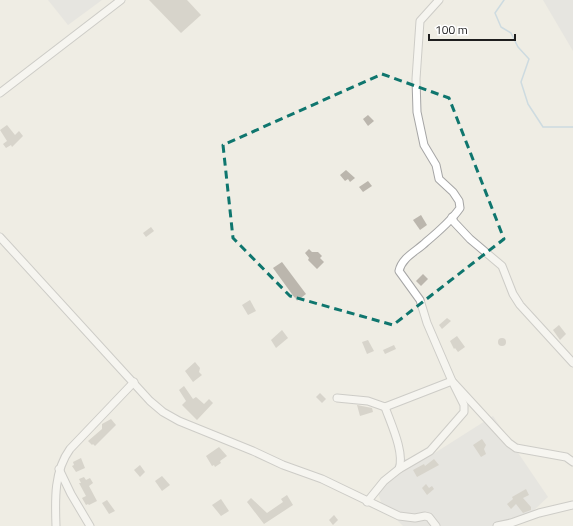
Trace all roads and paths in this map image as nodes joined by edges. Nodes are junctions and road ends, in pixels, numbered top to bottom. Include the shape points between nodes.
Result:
1 (122, 0) edge
2 (439, 0) edge
3 (0, 93) edge
4 (452, 217) junction
5 (0, 237) edge
6 (573, 363) edge
7 (452, 380) junction
8 (134, 382) junction
9 (337, 398) dead end
10 (385, 407) junction
11 (573, 462) edge
12 (59, 469) junction
13 (399, 469) junction
14 (367, 502) junction
15 (573, 505) edge
16 (56, 526) edge
17 (90, 526) edge
18 (436, 526) edge
19 (497, 526) edge

1 - 3 street
2 - 4 street via 420,21 416,79 417,112 421,137 436,165 439,178 459,201 460,208
4 - 6 street via 470,239 502,266 520,305
4 - 7 street via 405,258 399,271 420,300 426,323
5 - 8 street
7 - 10 street
7 - 11 street via 516,448 566,458
7 - 13 street via 464,405 464,412 430,451
8 - 12 street via 70,449
8 - 14 street via 150,402 170,417 283,466 322,479
9 - 10 street via 368,401
10 - 13 street via 401,454 402,463
12 - 16 street
12 - 17 street
13 - 14 street via 384,480
14 - 18 street via 399,516 425,516
15 - 19 street

